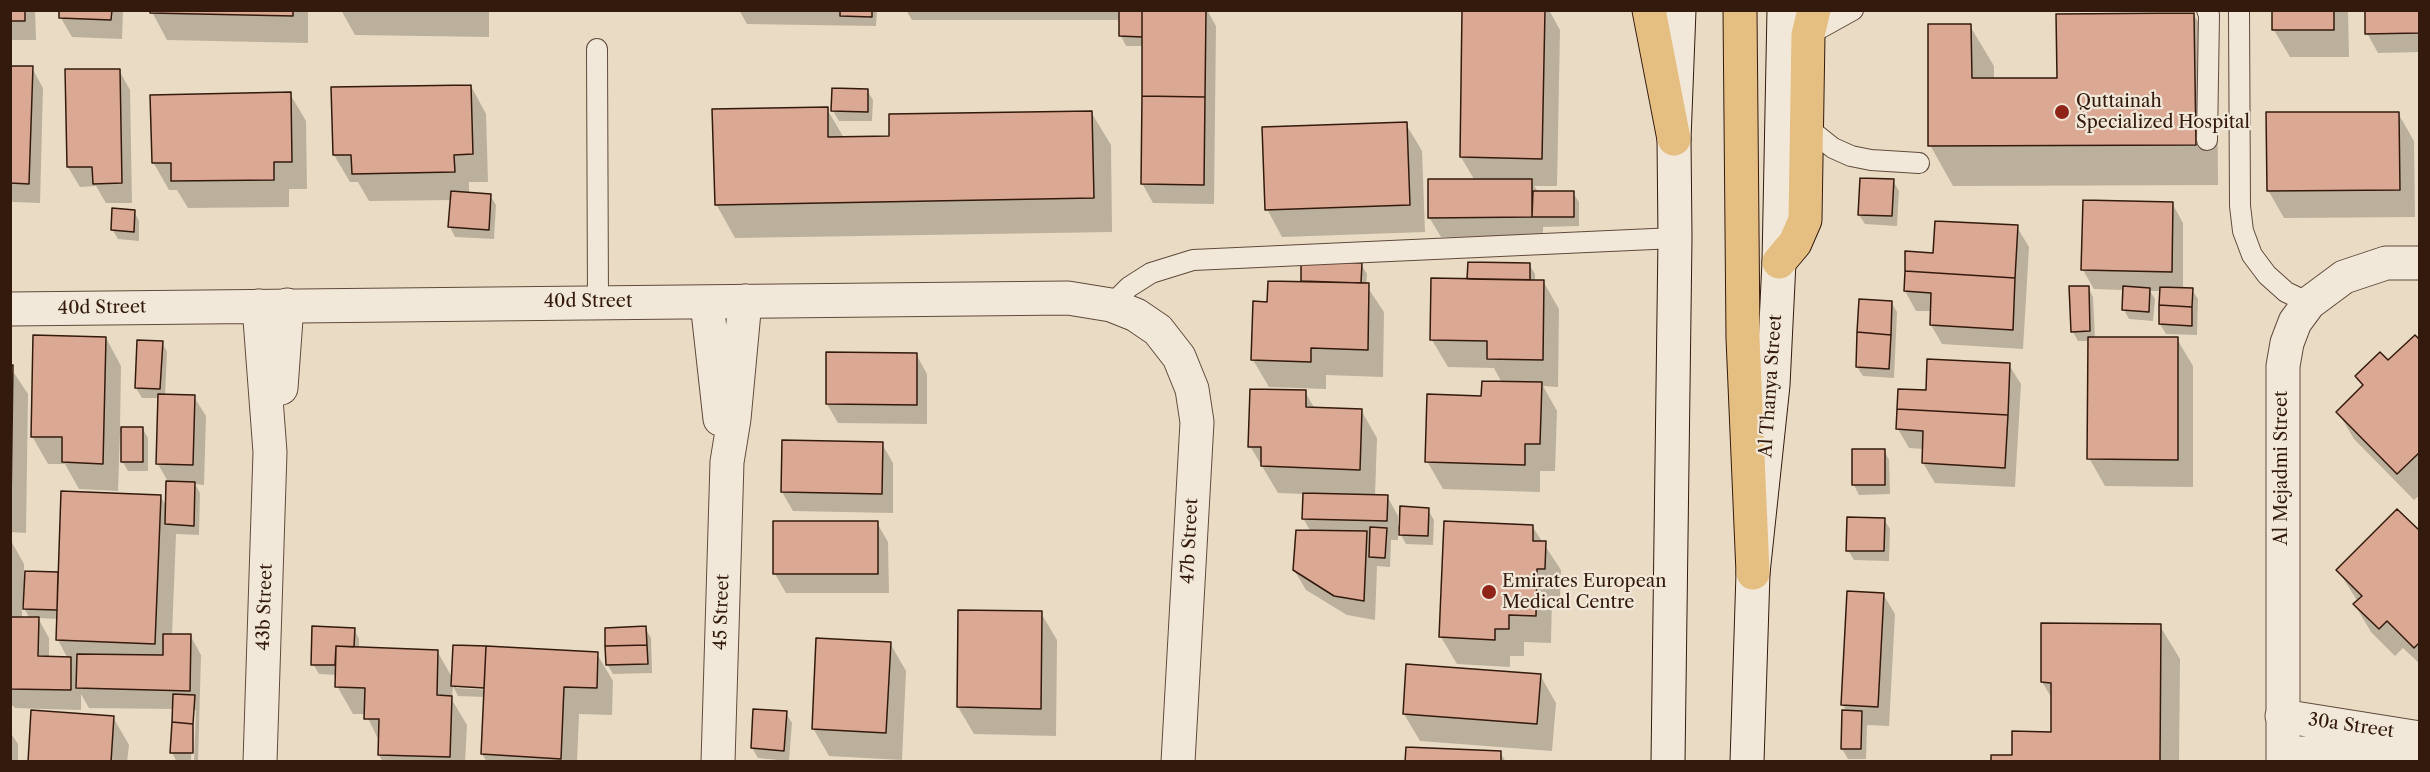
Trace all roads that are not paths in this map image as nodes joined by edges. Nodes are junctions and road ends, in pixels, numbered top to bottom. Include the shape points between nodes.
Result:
1 (1649, 10) edge
2 (1679, 10) edge
3 (1740, 10) edge
4 (1784, 10) edge
5 (1853, 10) edge
6 (2207, 10) edge
7 (2239, 10) edge
8 (1811, 23) edge
9 (597, 49) dead end
10 (1808, 128) junction
11 (1674, 140) junction
12 (2207, 140) dead end
13 (1919, 163) dead end
14 (1676, 238) junction
15 (1779, 262) junction
16 (2420, 263) edge
17 (745, 301) junction
18 (598, 302) junction
19 (707, 302) junction
20 (2309, 303) junction
21 (273, 305) junction
22 (1111, 305) junction
23 (10, 309) edge
24 (1158, 330) joint
25 (727, 462) junction
26 (1753, 573) junction
27 (2282, 716) junction
28 (2420, 738) edge
29 (2420, 749) edge
30 (1665, 757) edge
31 (2283, 757) edge
32 (260, 762) edge
33 (718, 762) edge
34 (1178, 762) edge
35 (1747, 762) edge

1 - 11 main road
2 - 11 street
3 - 26 main road via 1743,338
4 - 15 street, Al Thanya Street
5 - 8 lane
6 - 12 lane
7 - 20 lane via 2243,231 2252,255 2267,275 2286,292
8 - 10 main road
9 - 18 lane
10 - 13 lane via 1851,156
10 - 15 main road via 1805,220 1795,243
11 - 14 street
14 - 22 lane via 1193,260 1151,273
14 - 30 street
15 - 26 street, Al Thanya Street via 1773,385
16 - 20 street, Al Mejadmi Street via 2386,263 2365,268 2344,277
17 - 19 street, 40d Street
17 - 22 street, 40d Street via 1068,298
17 - 25 street, 45 Street
18 - 19 street, 40d Street
18 - 21 street, 40d Street
19 - 25 street, 45 Street
20 - 27 street, Al Mejadmi Street via 2295,322 2283,366
21 - 23 street, 40d Street
21 - 32 street, 43b Street
22 - 24 street, 40d Street
24 - 34 street, 47b Street via 1179,357 1192,389 1197,422
25 - 33 street, 45 Street
26 - 35 street, Al Thanya Street
27 - 28 street, 30a Street
27 - 31 street, Al Mejadmi Street
29 - 31 street, 30a Street

